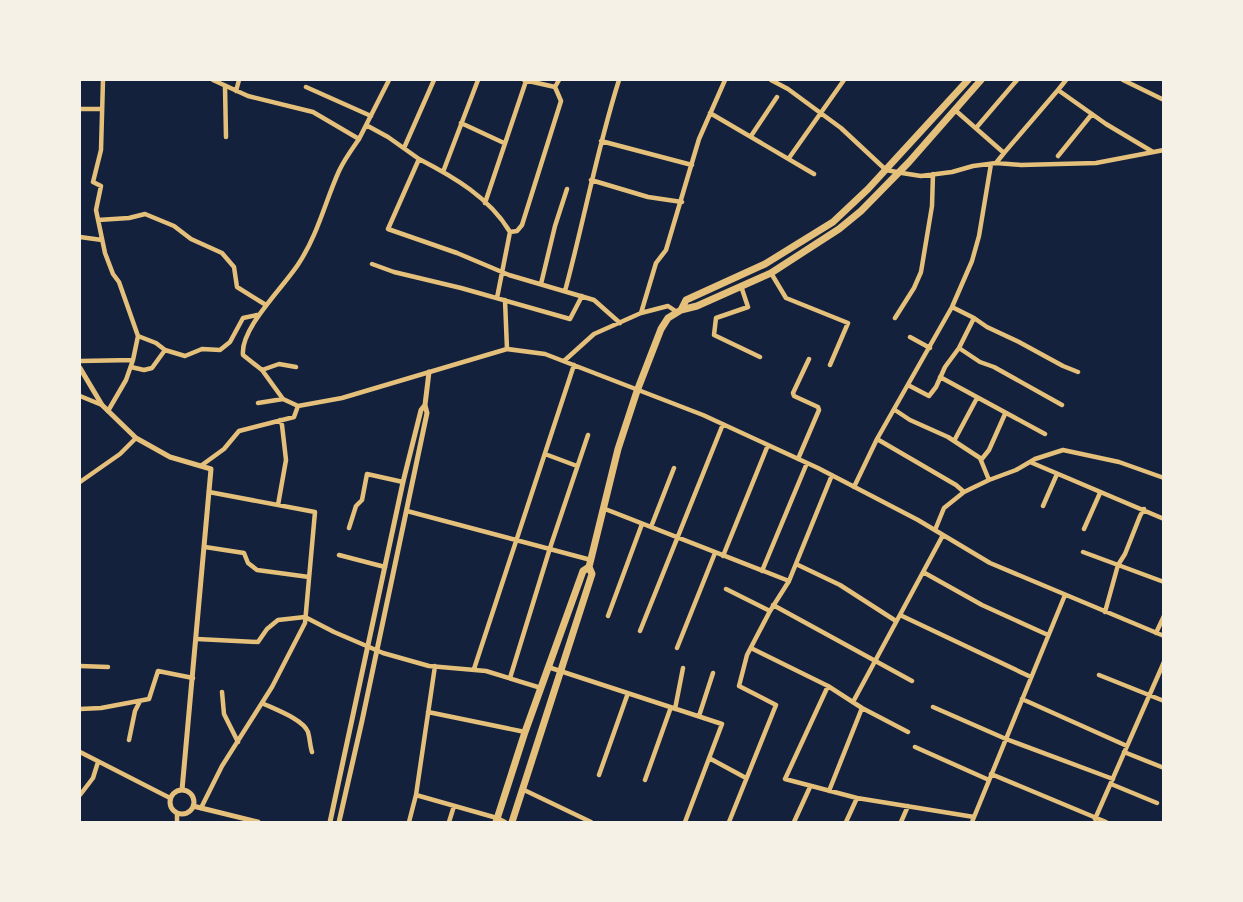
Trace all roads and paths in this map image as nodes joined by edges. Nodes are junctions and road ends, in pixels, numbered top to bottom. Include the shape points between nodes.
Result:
1 (103, 80) edge
2 (213, 80) edge
3 (239, 80) edge
4 (389, 80) edge
5 (434, 80) edge
6 (478, 80) edge
7 (525, 80) edge
8 (559, 80) edge
9 (619, 80) edge
10 (725, 80) edge
11 (771, 80) edge
12 (844, 80) edge
13 (968, 80) edge
14 (981, 80) edge
15 (1017, 80) edge
16 (1066, 80) edge
17 (1126, 80) edge
18 (225, 86) junction
19 (306, 87) dead end
20 (555, 87) junction
21 (1058, 90) junction
22 (236, 91) junction
23 (777, 97) dead end
24 (1164, 100) edge
25 (80, 109) edge
26 (102, 109) junction
27 (955, 110) junction
28 (710, 113) junction
29 (820, 113) junction
30 (1092, 114) junction
31 (371, 116) junction
32 (461, 123) junction
33 (366, 125) junction
34 (976, 128) junction
35 (751, 136) junction
36 (226, 137) dead end
37 (359, 139) junction
38 (602, 141) junction
39 (504, 143) junction
40 (404, 148) junction
41 (1164, 150) edge
42 (1153, 152) junction
43 (1004, 153) junction
44 (1058, 156) dead end
45 (789, 158) junction
46 (419, 159) junction
47 (993, 163) junction
48 (692, 165) junction
49 (886, 170) junction
50 (444, 172) junction
51 (898, 172) junction
52 (814, 174) dead end
53 (933, 174) junction
54 (591, 180) junction
55 (567, 189) dead end
56 (682, 202) junction
57 (485, 203) junction
58 (98, 220) junction
59 (510, 232) junction
60 (80, 237) edge
61 (102, 240) junction
62 (372, 264) dead end
63 (502, 272) junction
64 (771, 273) junction
65 (541, 284) junction
66 (741, 286) junction
67 (565, 291) junction
68 (582, 296) junction
69 (496, 298) junction
70 (505, 300) junction
71 (266, 305) junction
72 (952, 307) junction
73 (679, 311) junction
74 (641, 313) junction
75 (258, 315) junction
76 (895, 318) dead end
77 (974, 318) junction
78 (620, 323) junction
79 (138, 336) junction
80 (910, 337) dead end
81 (930, 348) junction
82 (959, 348) junction
83 (507, 349) junction
84 (165, 350) junction
85 (760, 357) dead end
86 (809, 359) dead end
87 (133, 360) junction
88 (80, 361) edge
89 (564, 361) junction
90 (574, 365) junction
91 (830, 365) dead end
92 (131, 367) junction
93 (296, 367) dead end
94 (80, 368) edge
95 (262, 370) junction
96 (429, 372) junction
97 (1078, 372) dead end
98 (940, 377) junction
99 (909, 385) junction
100 (637, 391) junction
101 (80, 396) edge
102 (977, 398) junction
103 (282, 399) junction
104 (258, 403) dead end
105 (102, 405) junction
106 (425, 405) junction
107 (1062, 405) dead end
108 (298, 406) junction
109 (895, 410) junction
110 (108, 411) junction
111 (1005, 414) junction
112 (280, 420) junction
113 (723, 424) junction
114 (1045, 434) dead end
115 (588, 435) dead end
116 (136, 438) junction
117 (877, 439) junction
118 (954, 441) junction
119 (768, 445) junction
120 (545, 454) junction
121 (798, 459) junction
122 (981, 460) junction
123 (1030, 462) junction
124 (807, 463) junction
125 (202, 465) junction
126 (578, 466) junction
127 (674, 468) dead end
128 (1057, 474) junction
129 (832, 475) junction
130 (1164, 478) edge
131 (989, 480) junction
132 (80, 482) edge
133 (403, 482) junction
134 (854, 487) junction
135 (209, 492) junction
136 (964, 492) junction
137 (1100, 493) junction
138 (278, 505) junction
139 (1043, 506) dead end
140 (604, 509) junction
141 (1144, 509) junction
142 (407, 511) junction
143 (1164, 519) edge
144 (642, 524) junction
145 (651, 527) junction
146 (349, 528) dead end
147 (1084, 529) dead end
148 (936, 530) junction
149 (943, 535) junction
150 (678, 538) junction
151 (517, 539) junction
152 (205, 547) junction
153 (550, 548) junction
154 (715, 552) junction
155 (1083, 552) dead end
156 (339, 555) dead end
157 (723, 556) junction
158 (590, 564) junction
159 (796, 564) junction
160 (1118, 565) junction
161 (385, 567) junction
162 (762, 571) junction
163 (923, 572) junction
164 (309, 577) junction
165 (789, 581) junction
166 (1164, 582) edge
167 (726, 589) dead end
168 (1065, 595) junction
169 (773, 605) junction
170 (770, 611) junction
171 (1105, 612) junction
172 (900, 615) junction
173 (608, 616) dead end
174 (1164, 616) edge
175 (305, 617) junction
176 (896, 621) junction
177 (640, 631) dead end
178 (1156, 633) junction
179 (1048, 635) junction
180 (1164, 636) edge
181 (197, 639) junction
182 (369, 647) junction
183 (677, 648) dead end
184 (751, 648) junction
185 (377, 650) junction
186 (875, 661) junction
187 (1164, 662) edge
188 (80, 666) edge
189 (435, 666) junction
190 (108, 667) dead end
191 (548, 667) junction
192 (683, 668) dead end
193 (474, 669) junction
194 (561, 671) junction
195 (712, 673) dead end
196 (1099, 675) dead end
197 (1031, 677) junction
198 (193, 678) junction
199 (510, 678) junction
200 (912, 681) dead end
201 (828, 687) junction
202 (541, 688) junction
203 (222, 692) dead end
204 (628, 693) junction
205 (1149, 694) junction
206 (1022, 699) junction
207 (140, 701) junction
208 (1164, 701) edge
209 (853, 702) junction
210 (262, 703) junction
211 (933, 707) dead end
212 (673, 708) junction
213 (862, 708) junction
214 (80, 709) edge
215 (428, 712) junction
216 (699, 717) junction
217 (525, 732) junction
218 (908, 732) dead end
219 (1006, 739) junction
220 (129, 740) dead end
221 (238, 742) junction
222 (1127, 746) junction
223 (915, 747) dead end
224 (80, 752) edge
225 (312, 752) dead end
226 (1124, 752) junction
227 (709, 759) junction
228 (98, 762) junction
229 (1164, 768) edge
230 (599, 775) dead end
231 (990, 777) junction
232 (746, 778) junction
233 (645, 780) dead end
234 (1112, 781) junction
235 (810, 787) junction
236 (522, 789) junction
237 (182, 790) junction
238 (829, 791) junction
239 (80, 795) edge
240 (416, 795) junction
241 (170, 798) junction
242 (857, 798) junction
243 (1157, 803) dead end
244 (193, 806) junction
245 (454, 806) junction
246 (908, 806) junction
247 (201, 808) junction
248 (177, 813) junction
249 (974, 817) junction
250 (1095, 819) junction
251 (497, 820) edge
252 (177, 822) edge
253 (258, 822) edge
254 (330, 822) edge
255 (339, 822) edge
256 (409, 822) edge
257 (449, 822) edge
258 (505, 822) edge
259 (512, 822) edge
260 (591, 822) edge
261 (685, 822) edge
262 (729, 822) edge
263 (794, 822) edge
264 (846, 822) edge
265 (901, 822) edge
266 (972, 822) edge
267 (1106, 822) edge

1 - 26 street
2 - 18 street
3 - 22 street
4 - 31 street
5 - 40 street
6 - 32 street
7 - 20 street
7 - 39 street
8 - 20 street
9 - 38 street
10 - 28 street
11 - 29 street
12 - 29 street
13 - 49 main road
14 - 27 main road
15 - 34 street
16 - 21 street
17 - 24 street
18 - 22 street
18 - 36 street
19 - 31 street
20 - 59 street via 561,100 522,225
21 - 30 street
21 - 43 street
22 - 37 street via 313,112
23 - 35 street
25 - 26 street
26 - 58 street via 101,150 93,182 101,186
27 - 34 street
27 - 51 main road
28 - 35 street
28 - 48 street
29 - 45 street
29 - 49 street
30 - 42 street
30 - 44 street
31 - 33 street
32 - 39 street
32 - 50 street
33 - 37 street
33 - 40 street
34 - 43 street
35 - 45 street
37 - 71 street via 340,168 317,233 299,264
38 - 48 street
38 - 54 street
39 - 57 street
40 - 46 street
41 - 42 street
42 - 47 street via 1096,163
43 - 47 street
45 - 52 street
46 - 50 street
46 - 63 street via 388,229
47 - 53 street
47 - 72 street via 972,261
48 - 56 street
49 - 51 street
49 - 73 main road via 833,222 765,264 686,300
50 - 57 street
51 - 53 street
51 - 64 main road via 839,229
53 - 76 street via 921,272
54 - 56 street via 648,197
54 - 67 street
55 - 65 street
56 - 74 street via 666,250 656,263
57 - 59 street via 501,216
58 - 61 street
58 - 71 street via 145,214 174,226 222,253 234,267 237,287
59 - 63 street
60 - 61 street
61 - 79 street
62 - 69 street
63 - 65 street
63 - 69 street
64 - 66 main road
64 - 91 street via 786,298 849,323
65 - 67 street
66 - 73 main road
66 - 85 street via 748,307 716,318 714,335
67 - 68 street
68 - 70 street via 570,319
68 - 78 street via 594,300
69 - 70 street
70 - 83 street
71 - 75 street
72 - 77 street
72 - 81 street
73 - 74 street via 668,306
73 - 100 main road via 661,329
74 - 78 street
75 - 84 street via 243,318 230,342 220,350 202,349 185,356
75 - 95 street via 242,347 243,355
77 - 82 street
77 - 97 street
78 - 89 street via 594,334
79 - 84 street
79 - 87 street
80 - 81 street
81 - 99 street
82 - 98 street
82 - 107 street
83 - 89 street
83 - 96 street
84 - 92 street via 152,368
86 - 121 street via 793,393 819,410
87 - 88 street
87 - 92 street
89 - 90 street
90 - 100 street
90 - 120 street
92 - 110 street
93 - 95 street via 279,364
94 - 105 street
95 - 103 street
96 - 106 street
96 - 108 street via 342,398
98 - 99 street via 929,396
98 - 102 street
99 - 109 street
100 - 113 street
100 - 140 main road
101 - 105 street
102 - 111 street
102 - 118 street
103 - 104 street
103 - 108 street
105 - 110 street
106 - 133 street via 420,410
106 - 142 street via 427,413
108 - 112 street via 294,417
109 - 117 street
109 - 118 street
110 - 116 street
111 - 114 street
111 - 122 street
112 - 125 street via 239,431 224,449
112 - 138 street via 286,460
113 - 119 street
113 - 150 street
115 - 126 street
116 - 125 street via 170,456
116 - 132 street
117 - 134 street
117 - 136 street
118 - 122 street
119 - 121 street
119 - 157 street
120 - 126 street
120 - 151 street
121 - 124 street
122 - 131 street
123 - 128 street
123 - 130 street via 1063,450 1119,462
123 - 131 street
124 - 129 street
124 - 162 street
125 - 135 street via 211,469
126 - 153 street
127 - 145 street
128 - 137 street
128 - 139 street
129 - 134 street
129 - 159 street
131 - 136 street
133 - 146 street via 367,474 362,500
133 - 161 street
134 - 148 street
135 - 138 street
135 - 152 street
136 - 148 street via 944,508
137 - 141 street
137 - 147 street
138 - 164 street via 315,512
140 - 144 street
140 - 158 main road
141 - 143 street
141 - 160 street
142 - 151 street
142 - 185 street
144 - 145 street
144 - 173 street
145 - 150 street
148 - 149 street
149 - 163 street
149 - 168 street via 990,563
150 - 154 street
150 - 177 street
151 - 153 street
151 - 193 street
152 - 164 street via 244,553 257,570
152 - 181 street
153 - 158 street
153 - 199 street
154 - 157 street
154 - 183 street
155 - 160 street
156 - 161 street
157 - 162 street
158 - 191 main road via 583,571
158 - 194 main road via 592,574
159 - 165 street
159 - 176 street via 840,585
160 - 166 street
160 - 171 street
161 - 182 street
162 - 165 street
163 - 172 street
163 - 179 street
164 - 175 street
165 - 169 street
167 - 170 street
168 - 171 street
168 - 179 street
169 - 170 street
169 - 186 street
170 - 184 street
171 - 178 street
172 - 176 street
172 - 197 street
174 - 178 street
175 - 181 street via 278,620 258,642
175 - 182 street
175 - 210 street
176 - 186 street
178 - 180 street
179 - 197 street
181 - 198 street
182 - 185 street
182 - 254 street
184 - 201 street
184 - 232 street via 740,686 776,705
185 - 189 street
185 - 255 street
186 - 200 street
186 - 209 street
187 - 205 street
188 - 190 street
189 - 193 street
189 - 215 street
191 - 194 street
191 - 202 main road
192 - 212 street
193 - 199 street
194 - 204 street
194 - 236 main road
195 - 216 street
196 - 205 street
197 - 206 street
198 - 207 street via 158,671 149,699
198 - 237 street
199 - 202 street
201 - 209 street
201 - 235 street via 785,779
202 - 217 main road
203 - 221 street via 224,714
204 - 212 street
204 - 230 street
205 - 208 street
205 - 222 street
206 - 219 street
206 - 222 street
207 - 214 street
207 - 220 street
209 - 213 street
210 - 221 street
210 - 225 street via 304,726
211 - 219 street
212 - 216 street
212 - 233 street
213 - 218 street
213 - 238 street
215 - 217 street
215 - 240 street
216 - 227 street via 722,724
217 - 251 main road
219 - 231 street
219 - 234 street
221 - 247 street
222 - 226 street
223 - 231 street
224 - 228 street
226 - 229 street
226 - 234 street
227 - 232 street
227 - 261 street
228 - 239 street via 93,778
228 - 241 street
231 - 249 street
231 - 250 street
232 - 262 street
234 - 243 street
234 - 250 street
235 - 238 street
235 - 263 street
236 - 259 main road
236 - 260 street
237 - 241 street
237 - 244 street via 190,793
238 - 242 street
240 - 245 street
240 - 256 street
241 - 248 street
242 - 246 street
242 - 264 street
244 - 247 street
244 - 248 street via 186,813
245 - 251 street
245 - 257 street
246 - 249 street
246 - 265 street
247 - 253 street
248 - 252 street
249 - 266 street
250 - 267 street
251 - 258 street

